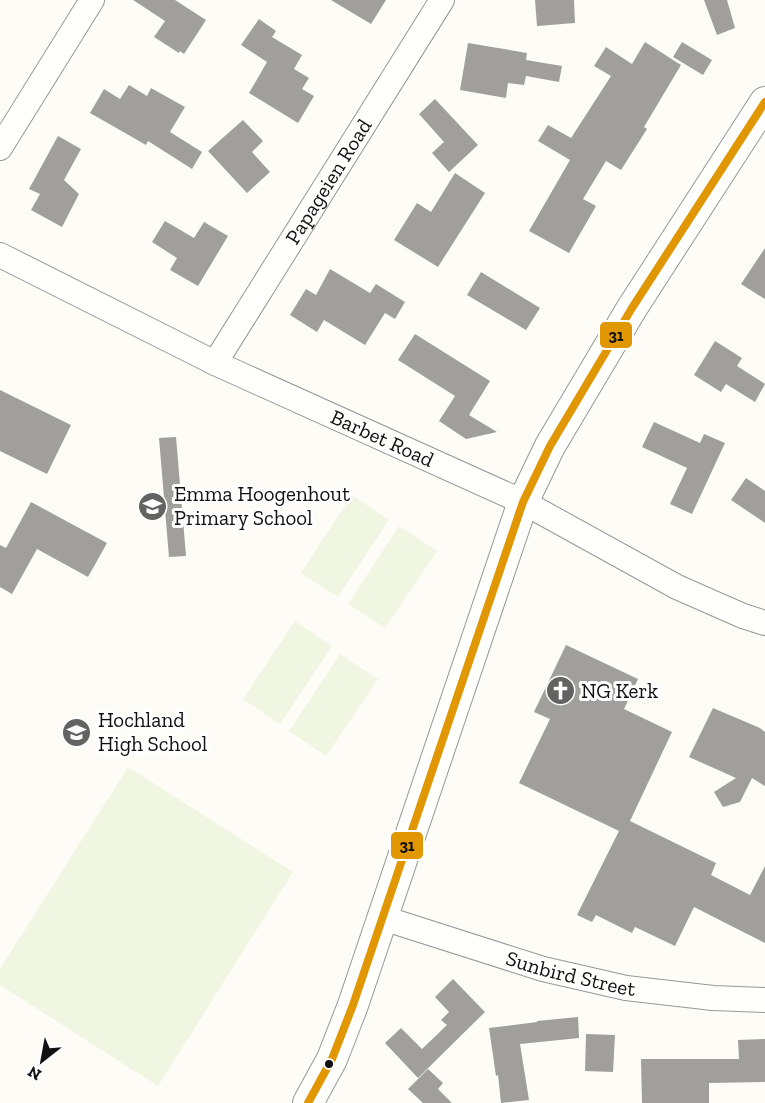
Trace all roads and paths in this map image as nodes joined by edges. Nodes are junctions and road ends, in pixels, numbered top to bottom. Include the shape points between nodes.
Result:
1 (92, 0) edge
2 (442, 0) edge
3 (765, 102) edge
4 (0, 148) edge
5 (0, 255) edge
6 (215, 363) junction
7 (523, 502) junction
8 (765, 623) edge
9 (383, 918) junction
10 (765, 1000) edge
11 (308, 1103) edge

1 - 4 street
2 - 6 street, Papageien Road
3 - 7 street via 632,308 550,446
5 - 6 street, Barbet Road
6 - 7 street, Barbet Road
7 - 8 street, Barbet Road via 677,587
7 - 9 street
9 - 10 street, Sunbird Street via 543,969 626,988
9 - 11 street via 332,1059

